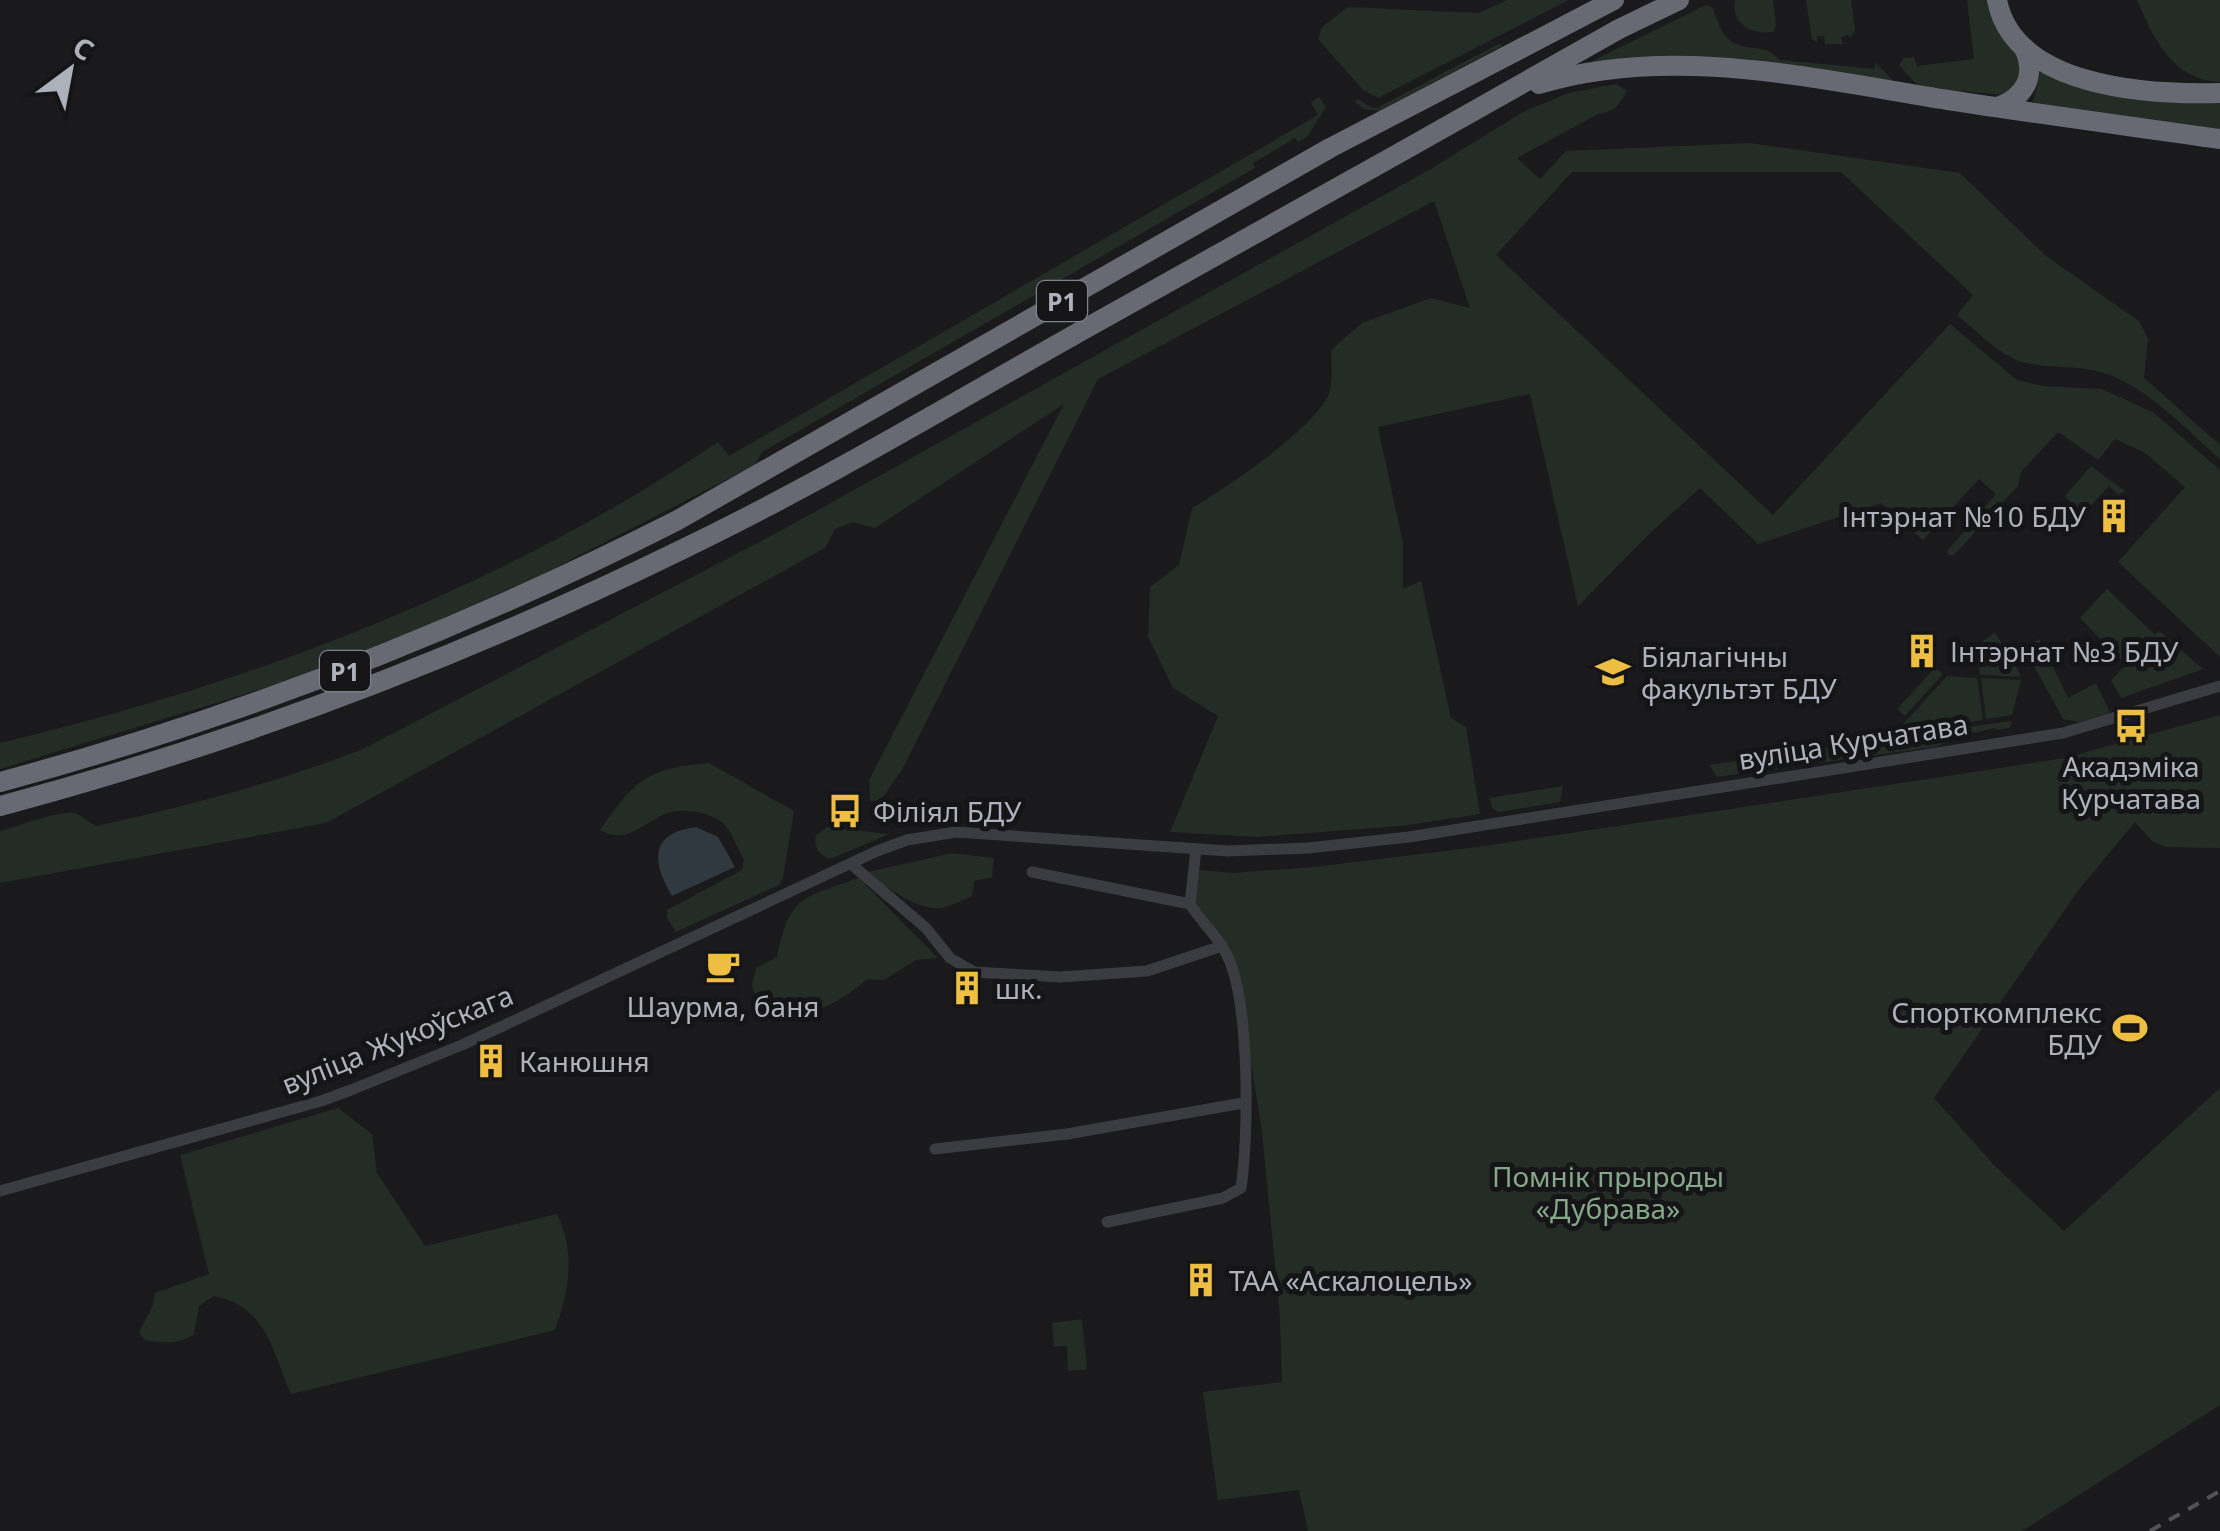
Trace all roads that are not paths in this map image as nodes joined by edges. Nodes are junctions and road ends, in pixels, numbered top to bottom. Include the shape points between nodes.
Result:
1 (1614, 0) edge
2 (1679, 0) edge
3 (1997, 0) edge
4 (2024, 48) junction
5 (2220, 93) edge
6 (1504, 94) junction
7 (1996, 108) junction
8 (2220, 140) edge
9 (2220, 686) edge
10 (0, 782) edge
11 (0, 806) edge
12 (1196, 849) junction
13 (851, 864) junction
14 (1032, 872) dead end
15 (1190, 904) junction
16 (1222, 946) junction
17 (1244, 1104) junction
18 (935, 1149) dead end
19 (0, 1191) edge
20 (1107, 1222) dead end

1 - 10 highway, Р1 via 1330,148 568,576 284,695
2 - 6 highway, Р1
3 - 4 highway
4 - 5 highway via 2100,83
4 - 7 highway via 2031,68 2023,93
6 - 7 highway via 1596,72 1694,66
6 - 11 highway, Р1 via 687,547 504,632 290,717
7 - 8 highway
9 - 12 street, вуліца Курчатава via 2063,733 1489,825 1308,848
12 - 13 street, вуліца Жукоўскага via 956,832 907,840
12 - 15 street
13 - 16 street via 926,928 950,958 974,972 1060,977 1147,971
13 - 19 street, вуліца Жукоўскага via 462,1045 321,1102
14 - 15 street
15 - 16 street
16 - 17 street via 1236,985
17 - 18 street
17 - 20 street via 1240,1188 1223,1198

